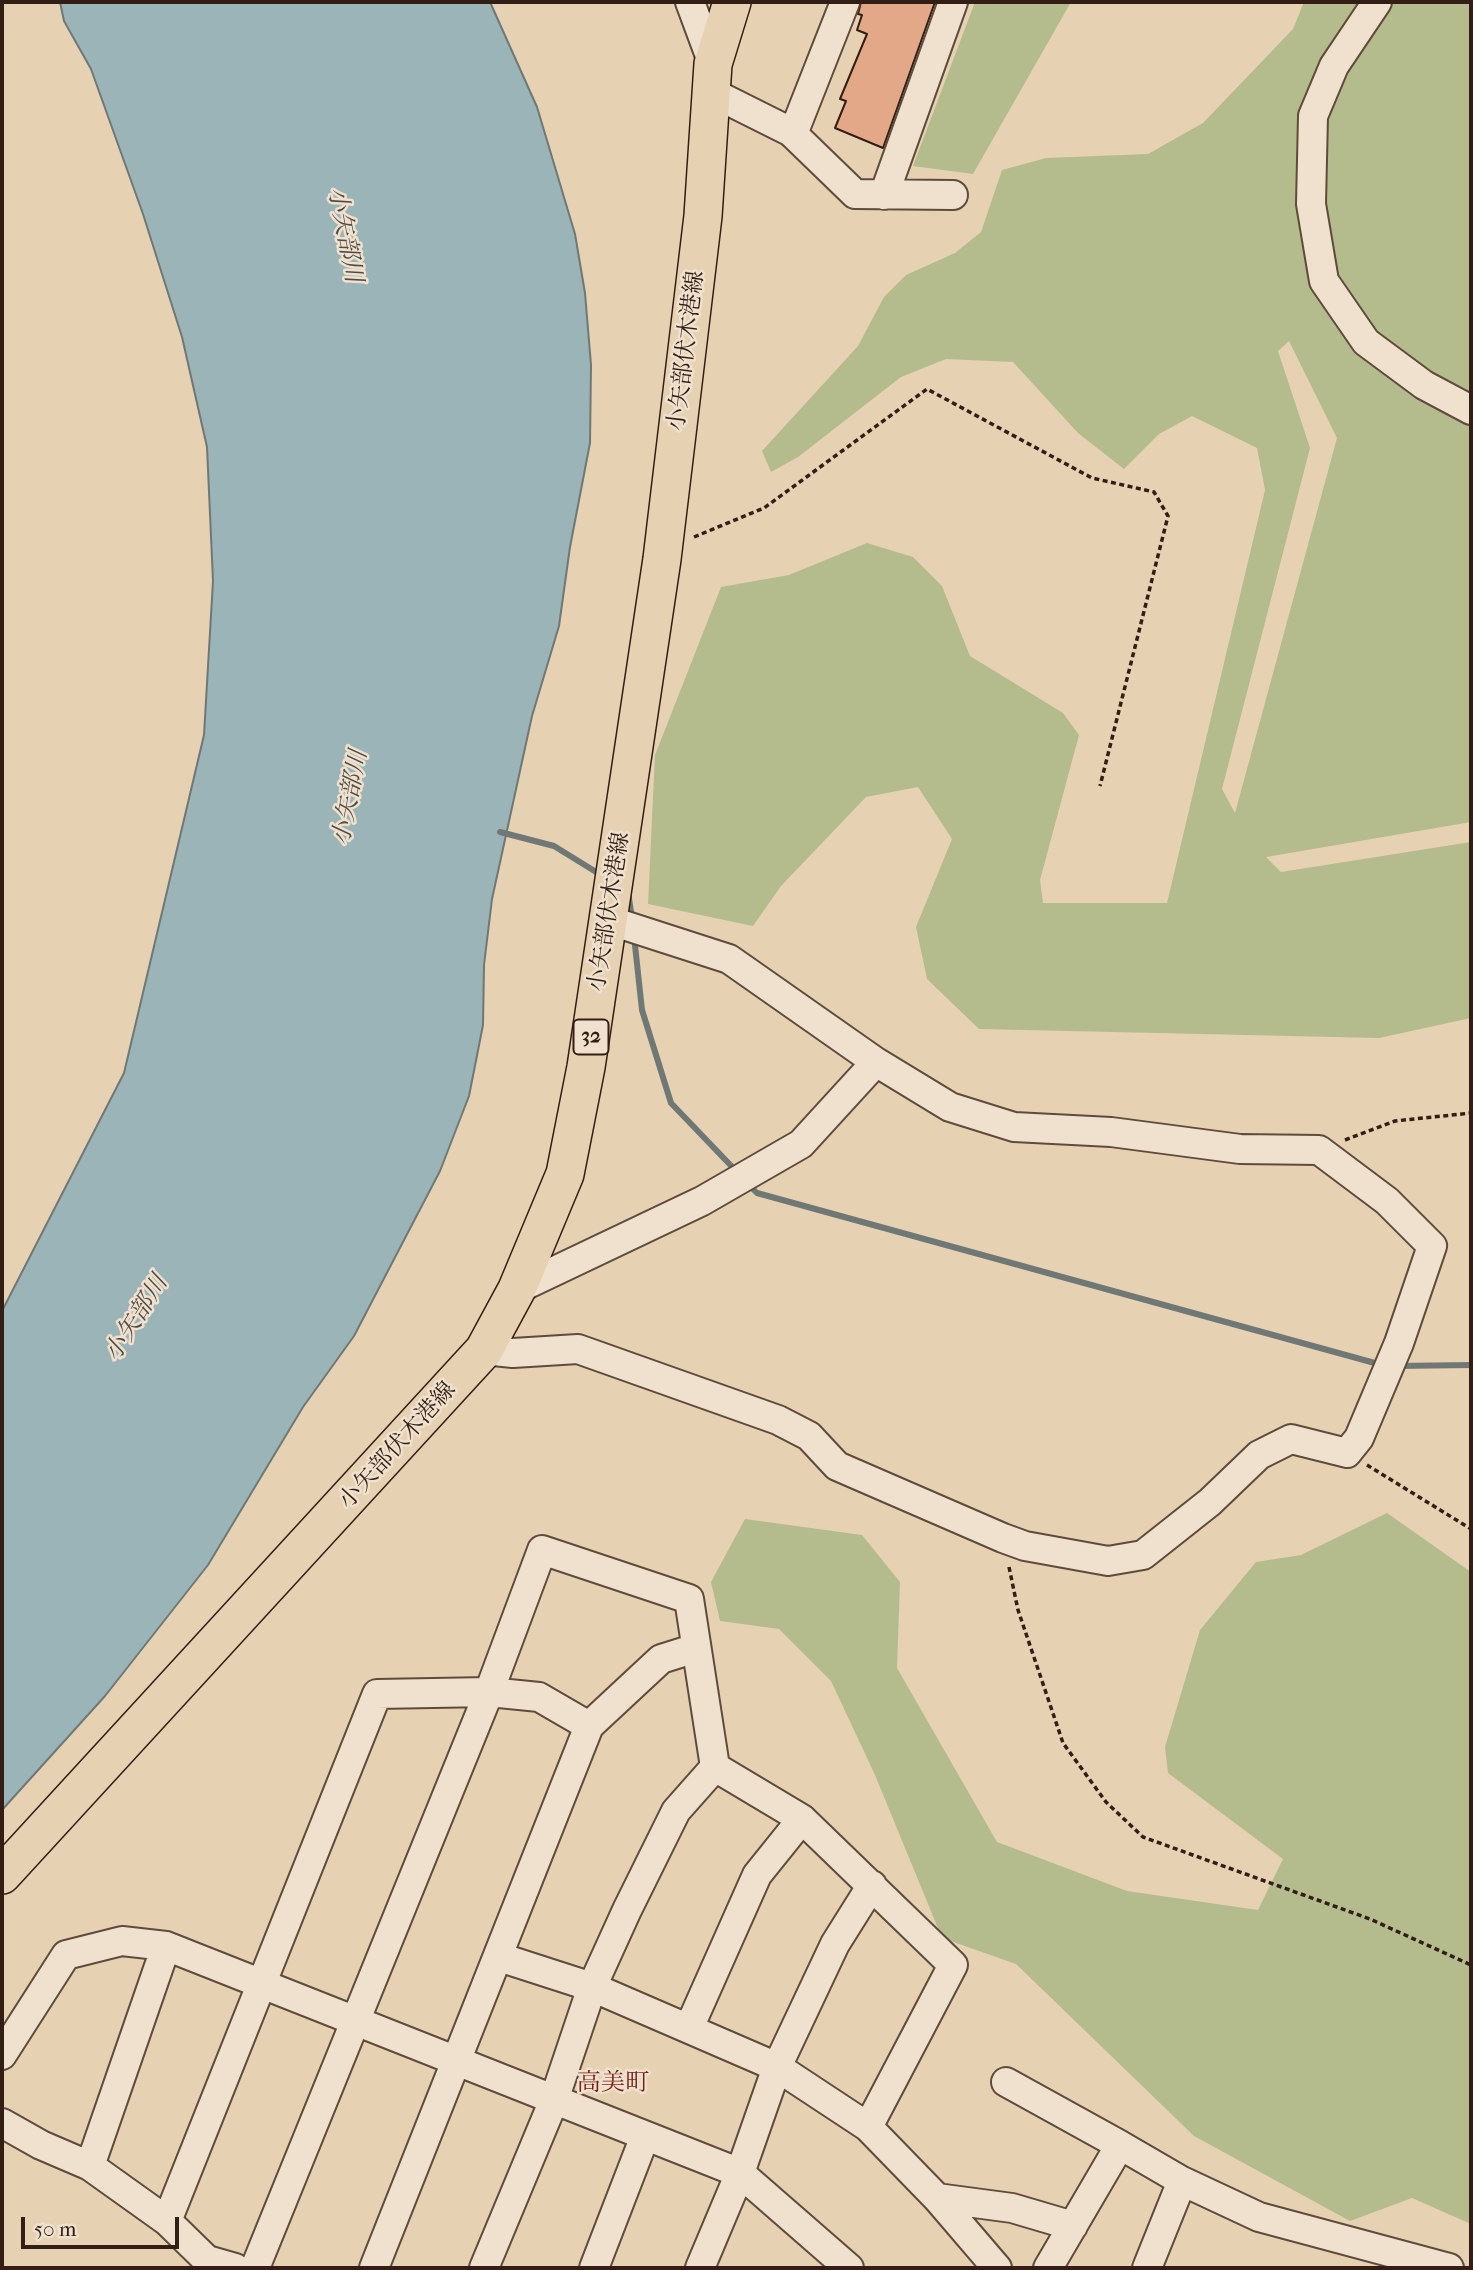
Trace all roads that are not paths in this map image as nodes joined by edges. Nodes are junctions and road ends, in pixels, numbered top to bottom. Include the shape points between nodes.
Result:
1 (690, 2) edge
2 (732, 2) edge
3 (845, 2) edge
4 (953, 2) edge
5 (1377, 2) edge
6 (712, 78) junction
7 (793, 134) junction
8 (884, 195) junction
9 (953, 195) dead end
10 (1471, 410) edge
11 (608, 920) junction
12 (876, 1062) junction
13 (517, 1289) junction
14 (484, 1350) junction
15 (696, 1648) junction
16 (489, 1692) junction
17 (589, 1727) junction
18 (715, 1767) junction
19 (802, 1819) junction
20 (2, 1874) edge
21 (872, 1885) junction
22 (166, 1946) junction
23 (499, 1957) junction
24 (263, 1984) junction
25 (592, 1987) junction
26 (357, 2023) junction
27 (689, 2028) junction
28 (2, 2055) edge
29 (457, 2063) junction
30 (776, 2067) junction
31 (1006, 2082) dead end
32 (554, 2100) junction
33 (2, 2123) edge
34 (868, 2127) junction
35 (645, 2136) junction
36 (1120, 2144) junction
37 (90, 2165) junction
38 (740, 2173) junction
39 (1182, 2181) junction
40 (937, 2198) junction
41 (167, 2221) junction
42 (1073, 2226) junction
43 (234, 2268) edge
44 (255, 2268) edge
45 (374, 2268) edge
46 (484, 2268) edge
47 (594, 2268) edge
48 (700, 2268) edge
49 (849, 2268) edge
50 (997, 2268) edge
51 (1048, 2268) edge
52 (1147, 2268) edge
53 (1449, 2268) edge

1 - 6 street
2 - 6 main road, 小矢部伏木港線 / 32
3 - 7 street
4 - 8 street
5 - 10 street via 1334,66 1313,116 1311,204 1324,281 1366,342 1424,385
6 - 7 street
6 - 11 main road, 小矢部伏木港線 / 32 via 703,216 663,550
7 - 8 street via 855,194
8 - 9 street
11 - 12 street via 729,959
11 - 13 main road, 小矢部伏木港線 / 32 via 565,1174
12 - 13 street via 801,1144 702,1201
12 - 14 street via 950,1107 1014,1127 1111,1132 1240,1149 1319,1150 1387,1201 1432,1246 1399,1343 1359,1438 1347,1453 1291,1439 1259,1455 1210,1502 1143,1555 1108,1561 1003,1538 837,1466 808,1436 778,1420 578,1349
13 - 14 main road, 小矢部伏木港線 / 32
14 - 20 main road, 小矢部伏木港線 / 32
15 - 16 street via 689,1599 542,1550
15 - 17 street via 661,1659
15 - 18 street
16 - 17 street via 539,1697
16 - 24 street via 377,1694
16 - 26 street
17 - 23 street
18 - 19 street
18 - 25 street via 676,1811
19 - 21 street
19 - 27 street via 757,1875
21 - 30 street via 835,1944
21 - 34 street via 953,1965
22 - 24 street
22 - 28 street via 122,1941 66,1955
22 - 37 street
23 - 25 street
23 - 29 street
24 - 26 street
24 - 41 street
25 - 27 street
25 - 32 street
26 - 29 street
26 - 44 street
27 - 30 street
29 - 32 street
29 - 45 street
30 - 34 street
30 - 38 street
31 - 36 street
32 - 35 street
32 - 46 street
33 - 37 street
34 - 40 street
35 - 38 street
35 - 47 street
36 - 39 street
36 - 42 street
37 - 41 street
38 - 48 street
38 - 49 street
39 - 52 street
39 - 53 street via 1259,2217
40 - 42 street via 1012,2208
40 - 50 street
41 - 43 street via 207,2260
42 - 51 street

